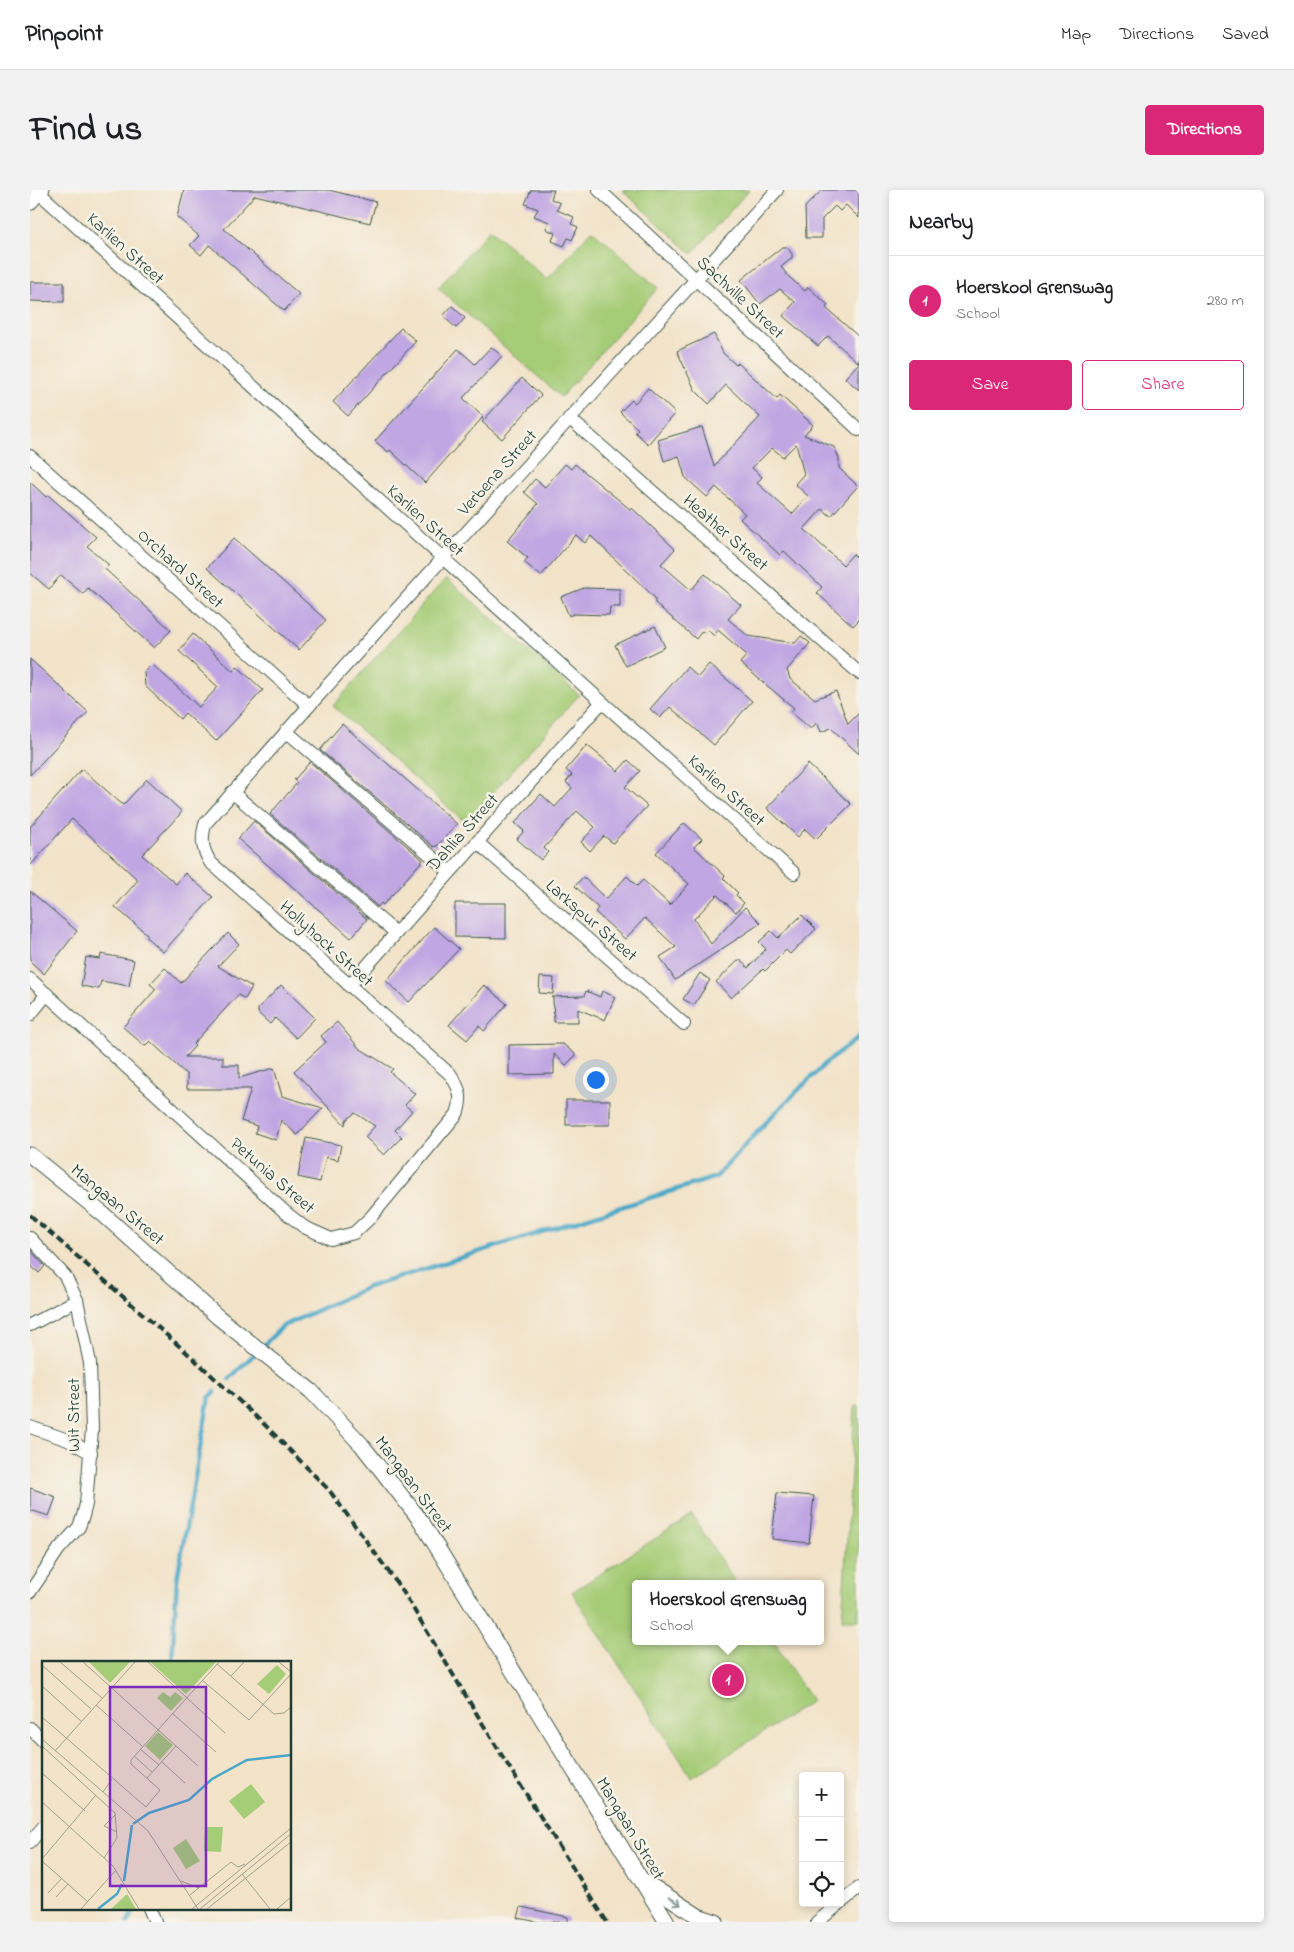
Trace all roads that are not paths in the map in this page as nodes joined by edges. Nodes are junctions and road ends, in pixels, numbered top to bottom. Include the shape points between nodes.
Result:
1 (599, 190) edge
2 (777, 190) edge
3 (39, 191) edge
4 (30, 204) edge
5 (698, 280) junction
6 (569, 418) junction
7 (859, 430) edge
8 (30, 456) edge
9 (443, 559) junction
10 (859, 673) edge
11 (602, 702) junction
12 (309, 706) junction
13 (286, 731) junction
14 (232, 792) junction
15 (205, 824) joint
16 (477, 842) junction
17 (450, 872) junction
18 (794, 873) dead end
19 (396, 933) junction
20 (30, 979) edge
21 (349, 986) junction
22 (47, 994) junction
23 (30, 1015) edge
24 (684, 1024) dead end
25 (451, 1075) joint
26 (30, 1155) edge
27 (30, 1238) edge
28 (77, 1300) junction
29 (30, 1325) edge
30 (30, 1427) edge
31 (91, 1452) junction
32 (30, 1592) edge
33 (30, 1728) edge
34 (42, 1740) edge
35 (42, 1828) edge
36 (30, 1842) edge
37 (637, 1876) junction
38 (859, 1888) edge
39 (149, 1910) edge
40 (155, 1922) edge
41 (666, 1922) edge
42 (716, 1922) edge
43 (817, 1922) edge

1 - 5 street, Sachville Street
2 - 5 street, Verbena Street
3 - 4 street
3 - 9 street, Karlien Street
5 - 6 street, Verbena Street
5 - 7 street, Sachville Street
6 - 9 street, Verbena Street
6 - 10 street, Heather Street
8 - 12 street, Orchard Street
9 - 11 street, Karlien Street
9 - 12 street, Verbena Street
11 - 16 street, Dahlia Street
11 - 18 street, Karlien Street
12 - 13 street, Verbena Street
13 - 14 street, Verbena Street
13 - 17 street
14 - 15 street, Verbena Street
14 - 19 street
15 - 21 street, Hollyhock Street via 202,848 210,862
16 - 17 street, Dahlia Street
16 - 24 street, Larkspur Street
17 - 19 street, Dahlia Street
19 - 21 street, Dahlia Street
20 - 22 street, Petunia Street
21 - 25 street, Hollyhock Street
22 - 23 street
22 - 25 street, Petunia Street via 285,1212 312,1231 331,1239 354,1233 457,1114 461,1096
26 - 37 street, Mangaan Street via 218,1317 311,1391 361,1444 421,1521
27 - 28 street, Wit Street via 65,1276
28 - 29 street
28 - 31 street, Wit Street via 90,1362
30 - 31 street
31 - 32 street, Wit Street via 86,1504 79,1527 59,1549
33 - 34 street
35 - 36 street
37 - 41 street, Mangaan Street
37 -> 42 street via 698,1916
38 - 43 street
39 - 40 street

